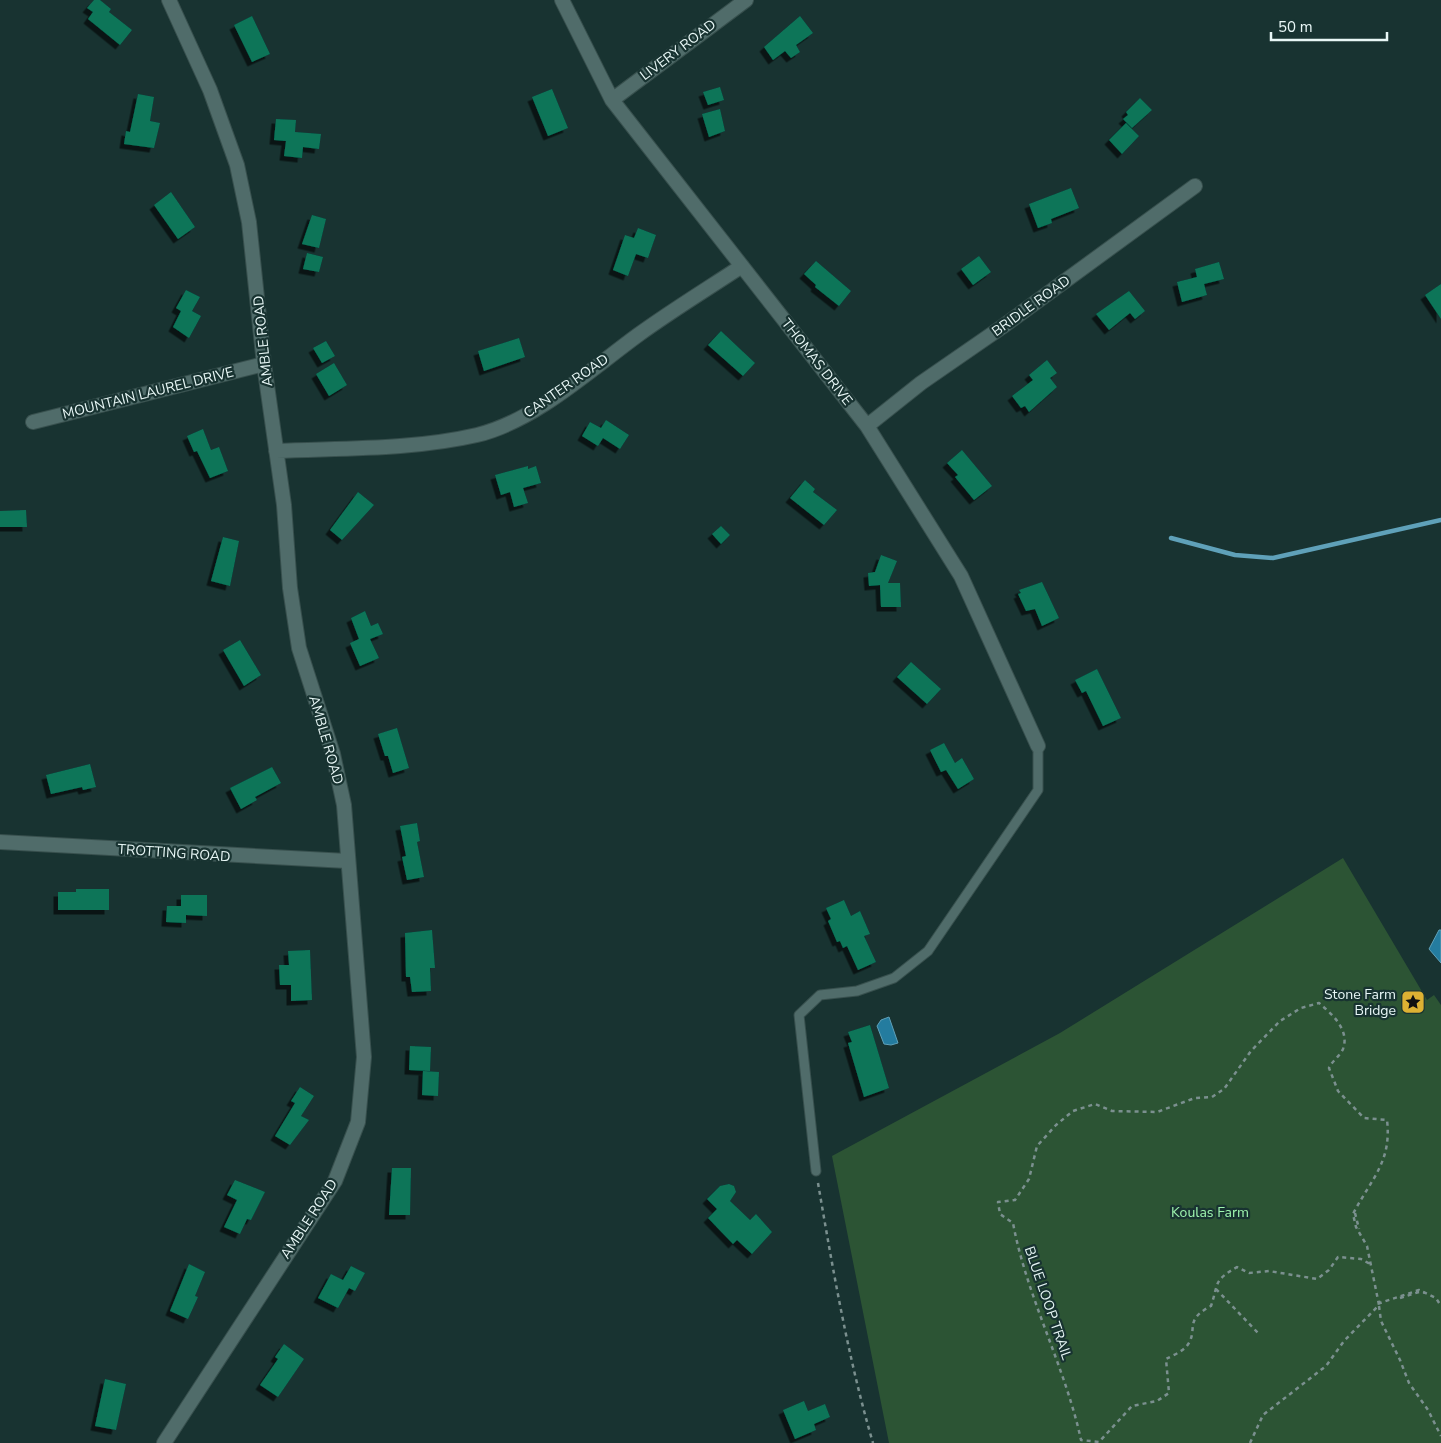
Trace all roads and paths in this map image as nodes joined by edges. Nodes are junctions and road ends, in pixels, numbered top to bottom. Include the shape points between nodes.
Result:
1 (169, 0) edge
2 (562, 0) edge
3 (746, 0) edge
4 (612, 100) junction
5 (1195, 186) dead end
6 (742, 266) junction
7 (264, 364) junction
8 (33, 422) dead end
9 (867, 426) junction
10 (276, 451) junction
11 (1038, 746) joint
12 (0, 842) edge
13 (347, 861) junction
14 (816, 1171) joint
15 (1370, 1264) junction
16 (1216, 1289) junction
17 (1379, 1305) junction
18 (1441, 1307) edge
19 (1258, 1333) dead end
20 (1441, 1436) edge
21 (1081, 1442) edge
22 (164, 1443) edge
23 (873, 1443) edge
24 (1250, 1443) edge

1 - 7 street, AMBLE ROAD via 210,90 237,165 249,222
2 - 4 street, THOMAS DRIVE
3 - 4 street, LIVERY ROAD
4 - 6 street, THOMAS DRIVE
5 - 9 street, BRIDLE ROAD via 921,383
6 - 9 street, THOMAS DRIVE
6 - 10 street, CANTER ROAD via 666,314 543,404 510,422 478,434 416,444
7 - 8 street, MOUNTAIN LAUREL DRIVE
7 - 10 street, AMBLE ROAD
9 - 11 street, THOMAS DRIVE via 961,576
10 - 13 street, AMBLE ROAD via 299,648 333,754 344,805
11 - 14 lane via 1038,790 928,951 894,978 857,991 820,995 798,1015
12 - 13 street, TROTTING ROAD
13 - 22 street, AMBLE ROAD via 364,1057 358,1122 335,1181
14 - 23 path via 836,1288
15 - 16 path via 1361,1259 1338,1257 1318,1279 1269,1271 1249,1273 1237,1268 1217,1281
15 - 17 path, BLUE LOOP TRAIL
15 - 21 path, BLUE LOOP TRAIL via 1353,1214 1384,1163 1389,1139 1387,1120 1364,1118 1338,1091 1328,1068 1343,1050 1345,1034 1333,1015 1319,1003 1301,1008 1280,1021 1251,1051 1224,1089 1212,1097 1195,1098 1158,1112 1112,1111 1095,1104 1073,1111 1037,1146 1029,1179 1015,1200 998,1202 1000,1214 1013,1223 1018,1252 1069,1395
16 - 19 path
16 - 21 path via 1211,1306 1192,1320 1190,1340 1185,1348 1166,1359 1169,1393 1158,1401 1132,1406 1099,1442
17 - 18 path via 1419,1292 1434,1298
17 - 20 path, BLUE LOOP TRAIL via 1381,1321 1409,1383
17 - 24 path via 1344,1341 1326,1366 1263,1415
18 - 21 path via 1436,1298 1419,1290 1380,1303 1367,1244 1355,1213 1384,1163 1390,1139 1387,1120 1364,1116 1339,1090 1329,1068 1343,1050 1345,1033 1333,1014 1319,1002 1300,1006 1275,1025 1251,1050 1225,1087 1212,1096 1195,1098 1157,1112 1112,1110 1096,1104 1073,1110 1055,1124 1037,1145 1028,1178 1015,1200 997,1202 1000,1215 1012,1225 1017,1249

